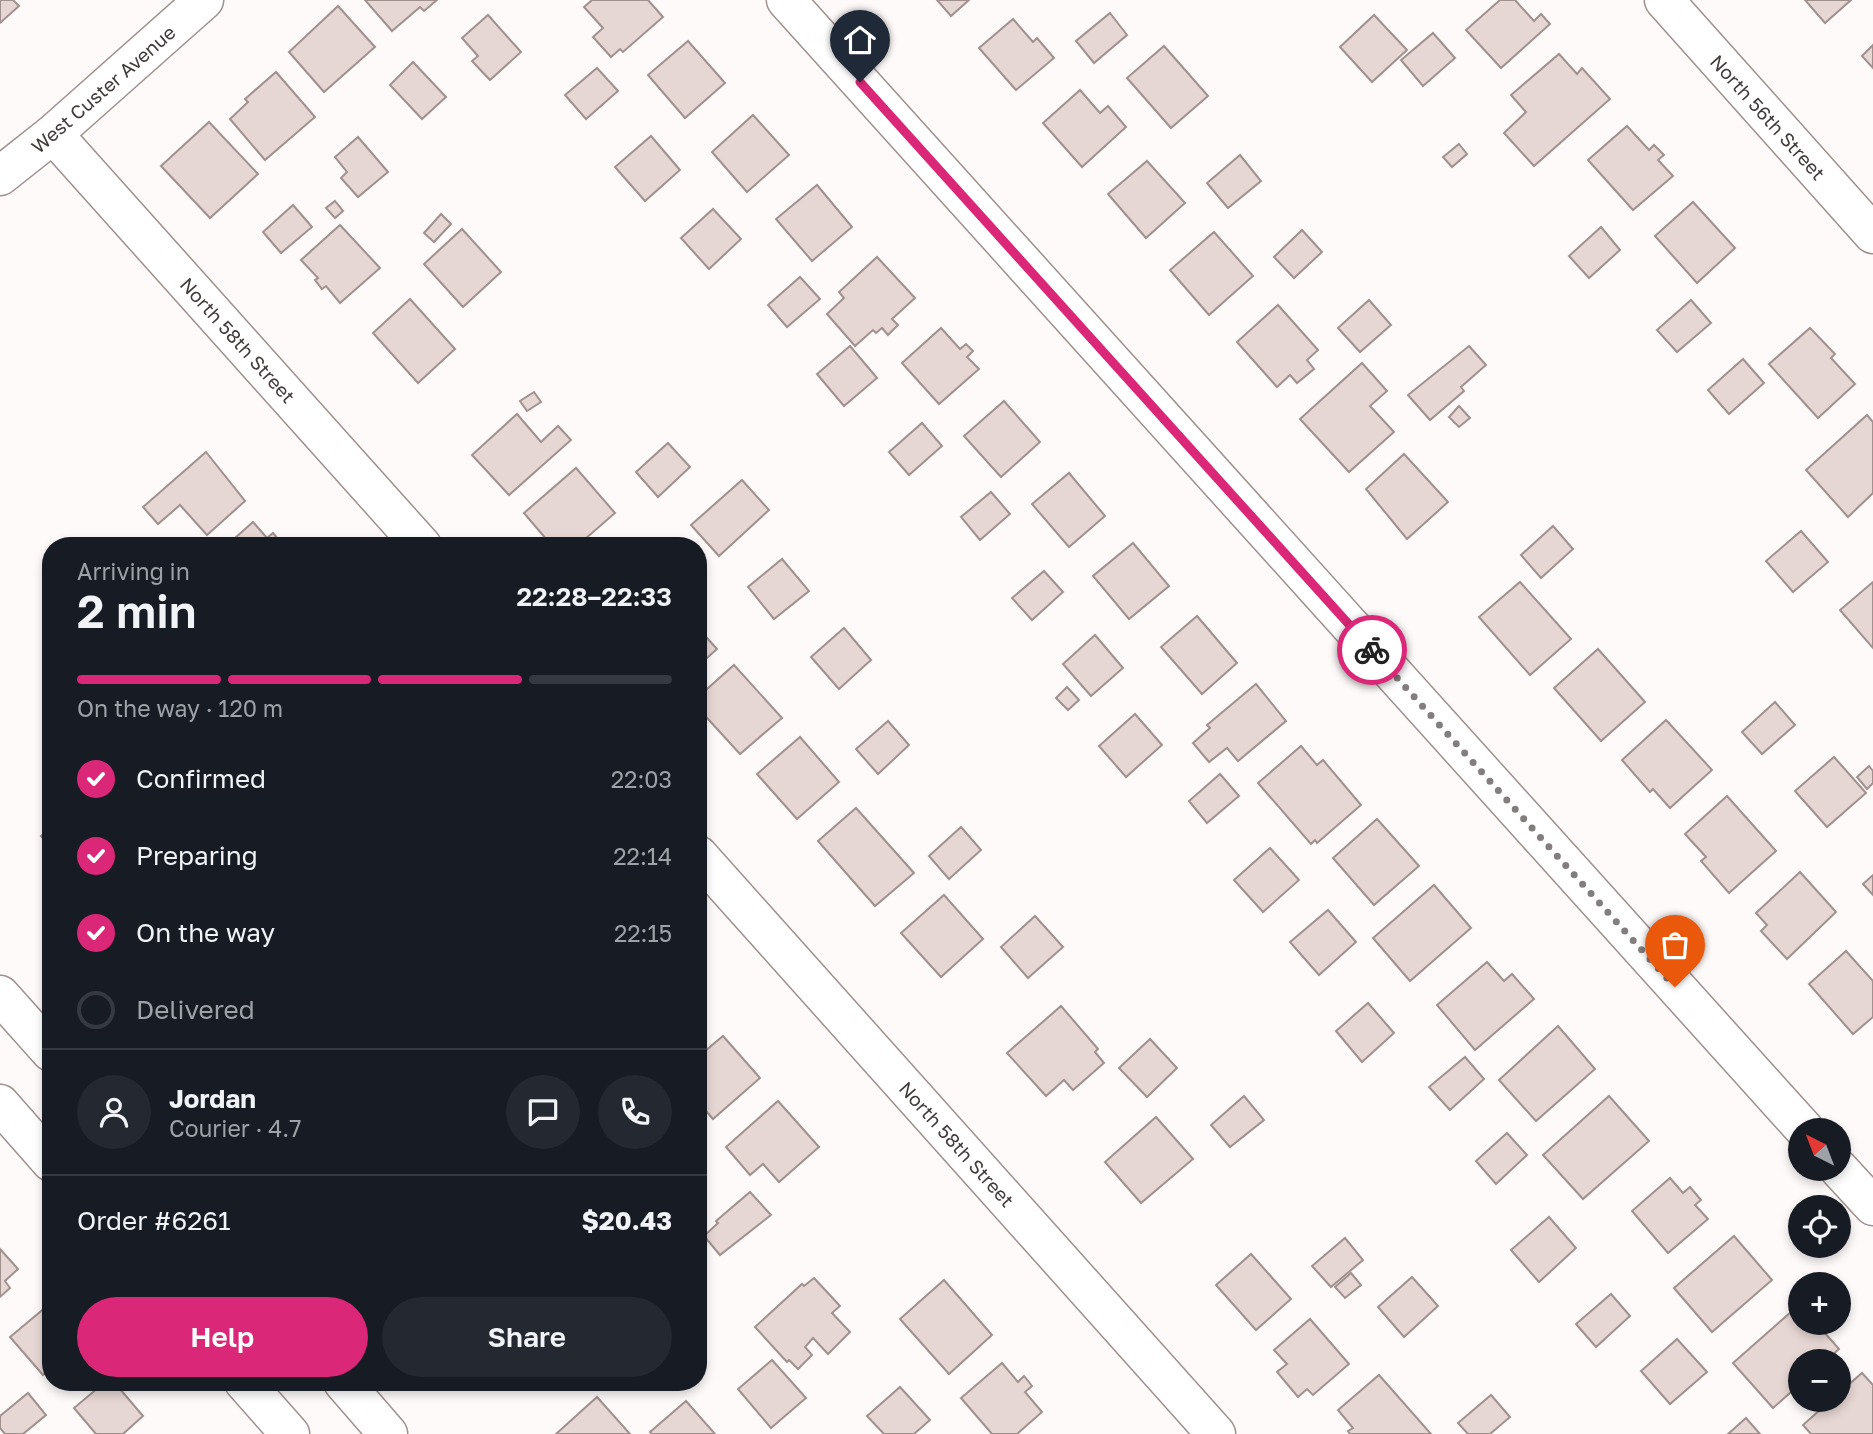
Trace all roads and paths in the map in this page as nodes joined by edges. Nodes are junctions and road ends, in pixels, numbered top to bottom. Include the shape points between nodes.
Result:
1 (204, 0) edge
2 (786, 0) edge
3 (1664, 0) edge
4 (53, 134) junction
5 (0, 176) edge
6 (1873, 234) edge
7 (414, 537) edge
8 (707, 865) edge
9 (0, 995) edge
10 (42, 1042) edge
11 (0, 1104) edge
12 (1794, 1118) edge
13 (42, 1152) edge
14 (1850, 1181) edge
15 (1873, 1206) edge
16 (252, 1391) edge
17 (351, 1391) edge
18 (290, 1434) edge
19 (388, 1434) edge
20 (1216, 1434) edge

1 - 4 street, West Custer Avenue
2 - 12 street
3 - 6 street, North 56th Street
4 - 5 street, West Custer Avenue
4 - 7 street, North 58th Street
8 - 20 street, North 58th Street
9 - 10 street
11 - 13 street
14 - 15 street
16 - 18 street
17 - 19 street

